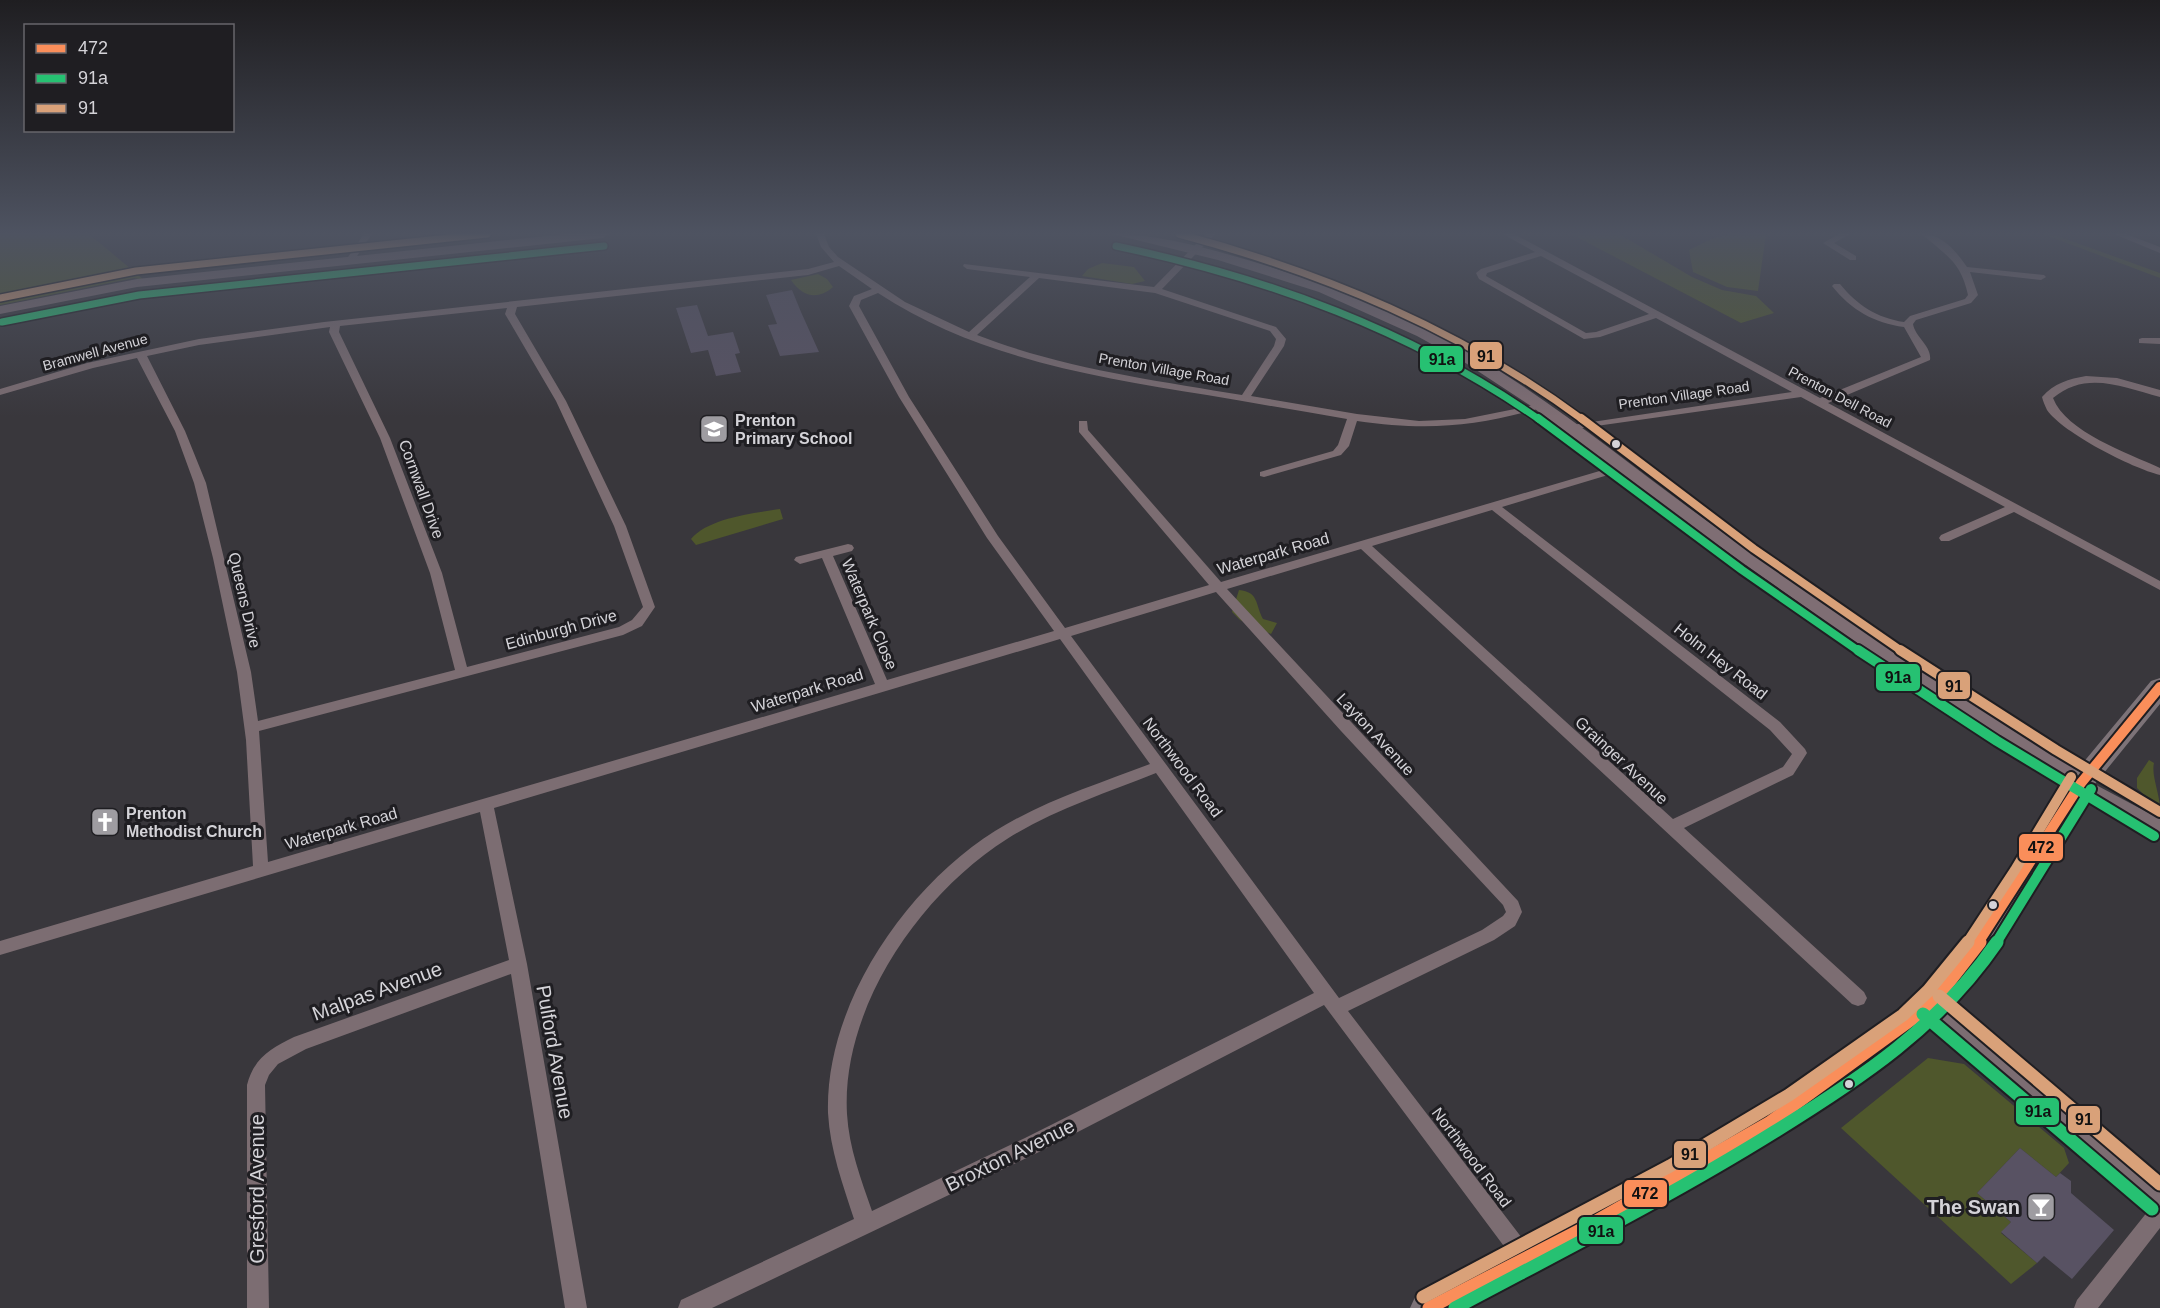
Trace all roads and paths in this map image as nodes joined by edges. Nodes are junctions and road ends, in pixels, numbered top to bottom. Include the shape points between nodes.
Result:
1 (76, 295) edge
2 (596, 295) edge
3 (864, 295) edge
4 (886, 295) edge
5 (1015, 295) edge
6 (1172, 295) edge
7 (1334, 295) edge
8 (1513, 295) edge
9 (1619, 295) edge
10 (1837, 295) edge
11 (1973, 295) edge
12 (1844, 296) joint
13 (513, 304) junction
14 (0, 310) edge
15 (1656, 315) junction
16 (336, 324) junction
17 (1908, 325) junction
18 (969, 337) junction
19 (2160, 340) edge
20 (2142, 342) dead end
21 (142, 352) junction
22 (0, 392) edge
23 (1801, 394) junction
24 (2160, 394) edge
25 (1245, 398) junction
26 (1818, 403) junction
27 (1540, 405) junction
28 (1353, 416) junction
29 (1083, 423) dead end
30 (1572, 428) junction
31 (1269, 461) dead end
32 (1624, 467) junction
33 (1278, 471) junction
34 (2160, 472) edge
35 (1264, 474) dead end
36 (1495, 507) junction
37 (2015, 507) junction
38 (1945, 538) dead end
39 (1364, 545) junction
40 (848, 548) dead end
41 (826, 554) junction
42 (800, 560) dead end
43 (2160, 586) edge
44 (1219, 587) junction
45 (1062, 633) junction
46 (462, 672) junction
47 (883, 686) junction
48 (2160, 687) edge
49 (251, 728) junction
50 (1160, 766) junction
51 (2081, 783) junction
52 (486, 804) junction
53 (2160, 826) edge
54 (1670, 828) junction
55 (261, 870) junction
56 (0, 948) edge
57 (518, 964) junction
58 (1858, 998) dead end
59 (1331, 1001) junction
60 (1931, 1005) junction
61 (259, 1071) joint
62 (2160, 1200) edge
63 (2160, 1212) edge
64 (866, 1224) junction
65 (1525, 1258) junction
66 (258, 1308) edge
67 (576, 1308) edge
68 (689, 1308) edge
69 (1429, 1308) edge
70 (2085, 1308) edge

1 - 14 street
2 - 13 street, Bramwell Avenue
3 - 45 street, Northwood Road via 857,298 854,306 904,397 993,538
4 - 18 street, Prenton Village Road via 940,326
5 - 18 street
6 - 25 street via 1260,322 1277,333 1281,339 1279,346
7 - 27 street via 1399,322 1468,359
8 - 15 street via 1584,336
9 - 15 street, Prenton Dell Road
10 - 12 street
11 - 17 street via 1968,301 1913,318
12 - 17 street via 1884,322
13 - 16 street, Bramwell Avenue
13 - 46 street, Edinburgh Drive via 510,314 561,401 620,526 649,607 644,619 634,627
15 - 23 street, Prenton Dell Road
16 - 21 street, Bramwell Avenue
16 - 46 street, Cornwall Drive via 334,332 385,438 436,573
17 - 26 street via 1926,358
18 - 25 street, Prenton Village Road via 1068,367
19 - 20 street
21 - 22 street, Bramwell Avenue
21 - 49 street, Queens Drive via 200,483 244,672
23 - 26 street, Prenton Dell Road
23 - 30 street, Prenton Village Road
24 - 34 street via 2100,380 2077,381 2055,389 2047,397 2054,415
25 - 28 street, Prenton Village Road
26 - 37 street, Prenton Dell Road
27 - 28 street, Prenton Village Road via 1476,422 1420,424
27 - 30 street
28 - 33 street via 1337,453
29 - 44 street, Layton Avenue via 1083,430
30 - 32 street
31 - 33 street
32 - 36 street, Waterpark Road
32 - 51 street via 1895,660
33 - 35 street
36 - 39 street, Waterpark Road
36 - 54 street, Holm Hey Road via 1775,726 1800,753 1788,771
37 - 38 street
37 - 43 street, Prenton Dell Road
39 - 44 street, Waterpark Road
39 - 54 street, Grainger Avenue
40 - 41 street, Waterpark Close
41 - 42 street, Waterpark Close
41 - 47 street, Waterpark Close
44 - 45 street, Waterpark Road
44 - 59 street, Layton Avenue via 1381,767 1510,901 1514,912 1509,921 1488,935
45 - 47 street, Waterpark Road
45 - 50 street, Northwood Road
46 - 49 street, Edinburgh Drive
47 - 52 street, Waterpark Road
48 - 51 highway
49 - 55 street, Queens Drive
50 - 59 street, Northwood Road
50 - 64 street via 1044,812 992,842 936,889 881,958 847,1041 838,1096 843,1157
51 - 53 street
51 - 60 highway via 1990,928
52 - 55 street, Waterpark Road
52 - 57 street, Pulford Avenue
54 - 58 street, Grainger Avenue
55 - 56 street, Waterpark Road
57 - 61 street, Malpas Avenue via 300,1043 268,1059
57 - 67 street, Pulford Avenue
59 - 64 street, Broxton Avenue
59 - 65 street, Northwood Road
60 - 62 street
60 - 65 highway via 1768,1123
61 - 66 street, Gresford Avenue
63 - 70 street
64 - 68 street, Broxton Avenue
65 - 69 highway

